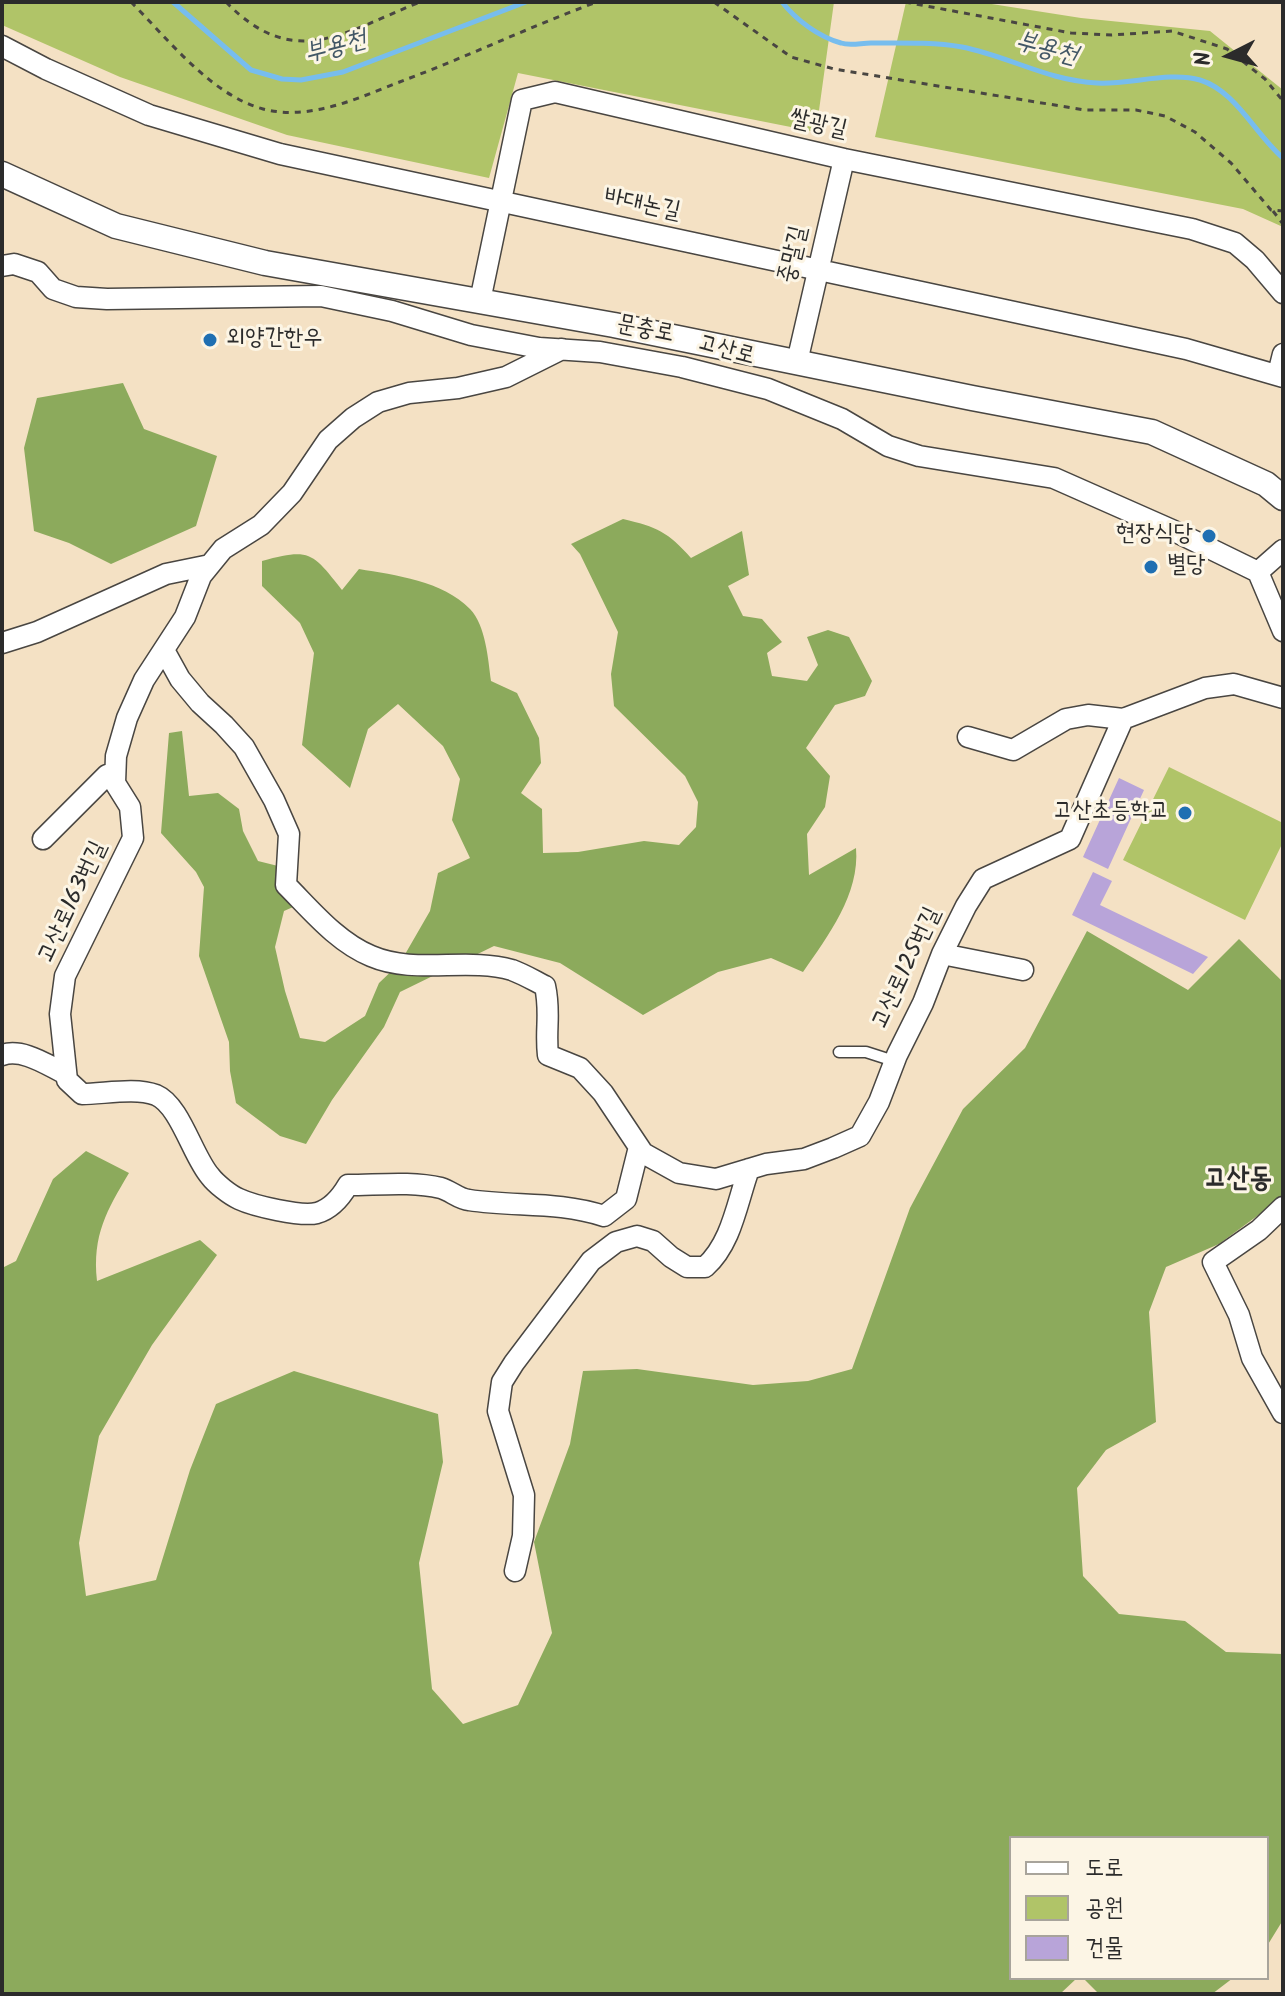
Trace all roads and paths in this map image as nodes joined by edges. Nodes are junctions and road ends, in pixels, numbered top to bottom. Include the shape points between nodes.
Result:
1 (131, 2) edge
2 (226, 2) edge
3 (420, 2) edge
4 (597, 2) edge
5 (714, 2) edge
6 (905, 2) edge
7 (2, 46) edge
8 (1283, 101) edge
9 (844, 159) junction
10 (2, 174) edge
11 (499, 202) junction
12 (1271, 210) junction
13 (1283, 211) edge
14 (1283, 224) edge
15 (2, 266) edge
16 (818, 270) junction
17 (1283, 293) edge
18 (480, 301) junction
19 (562, 349) junction
20 (797, 362) junction
21 (1281, 368) edge
22 (1283, 498) edge
23 (1283, 550) edge
24 (210, 565) junction
25 (1258, 572) junction
26 (1283, 631) edge
27 (2, 643) edge
28 (164, 650) junction
29 (1283, 698) edge
30 (1123, 719) junction
31 (968, 737) dead end
32 (115, 772) junction
33 (43, 839) dead end
34 (942, 954) junction
35 (1023, 970) dead end
36 (839, 1052) dead end
37 (2, 1055) edge
38 (894, 1061) junction
39 (66, 1074) junction
40 (639, 1147) junction
41 (749, 1169) junction
42 (1283, 1207) edge
43 (1283, 1413) edge
44 (515, 1571) dead end

1 - 4 path via 215,86 261,109 296,113 332,107
2 - 3 path via 246,23 277,39 302,43 330,38
5 - 12 path via 791,57 834,69 1085,110 1165,116 1195,132 1231,163
6 - 8 path via 1071,33 1172,31 1227,49
7 - 11 street, 바대논길 via 149,115 280,154
9 - 11 street, 쌀광길 via 555,92 522,100
9 - 16 street, 중말길
9 - 17 street, 쌀광길 via 1192,229 1235,243
10 - 18 street, 문충로 via 116,226 265,263
11 - 16 street, 바대논길
11 - 18 street, 쌀광길
12 - 13 path
12 - 14 path
15 - 19 street, 고산로 via 38,272 53,289 76,297 321,296 471,335
16 - 20 street, 중말길
16 - 21 street, 바대논길
18 - 20 street, 문충로
19 - 24 street via 506,377 378,402 328,440 292,493
19 - 25 street, 고산로 via 682,367 768,389 919,456 1054,478
20 - 22 street, 문충로 via 1152,432 1266,484
23 - 25 street
24 - 27 street via 166,574
24 - 28 street
25 - 26 street
28 - 32 street via 127,718
28 - 40 street, 고산로125번길 via 180,679 244,747 274,800 289,834 286,885 347,943 370,956 394,964 511,970 545,986 548,1055 580,1068
29 - 30 street via 1234,684 1205,688
30 - 31 street via 1066,719 1013,750
30 - 34 street, 고산로125번길 via 1070,839 983,879
32 - 33 street
32 - 39 street, 고산로163번길 via 115,783 130,807 133,838 65,976 60,1014
34 - 35 street
34 - 38 street, 고산로125번길
36 - 38 lane via 866,1052
37 - 39 street via 24,1055
38 - 41 street, 고산로125번길 via 860,1136 804,1159
39 - 40 street via 82,1094 158,1096 177,1117 209,1176 238,1199 307,1214 334,1203 348,1185 412,1185 443,1189 466,1200 557,1205 604,1216 626,1199
40 - 41 street, 고산로125번길 via 679,1173 716,1179
41 - 44 street via 717,1257 705,1267 687,1267 653,1241 637,1236 616,1242 591,1261 502,1382 498,1411 524,1495
42 - 43 street via 1213,1262 1239,1315 1252,1358

